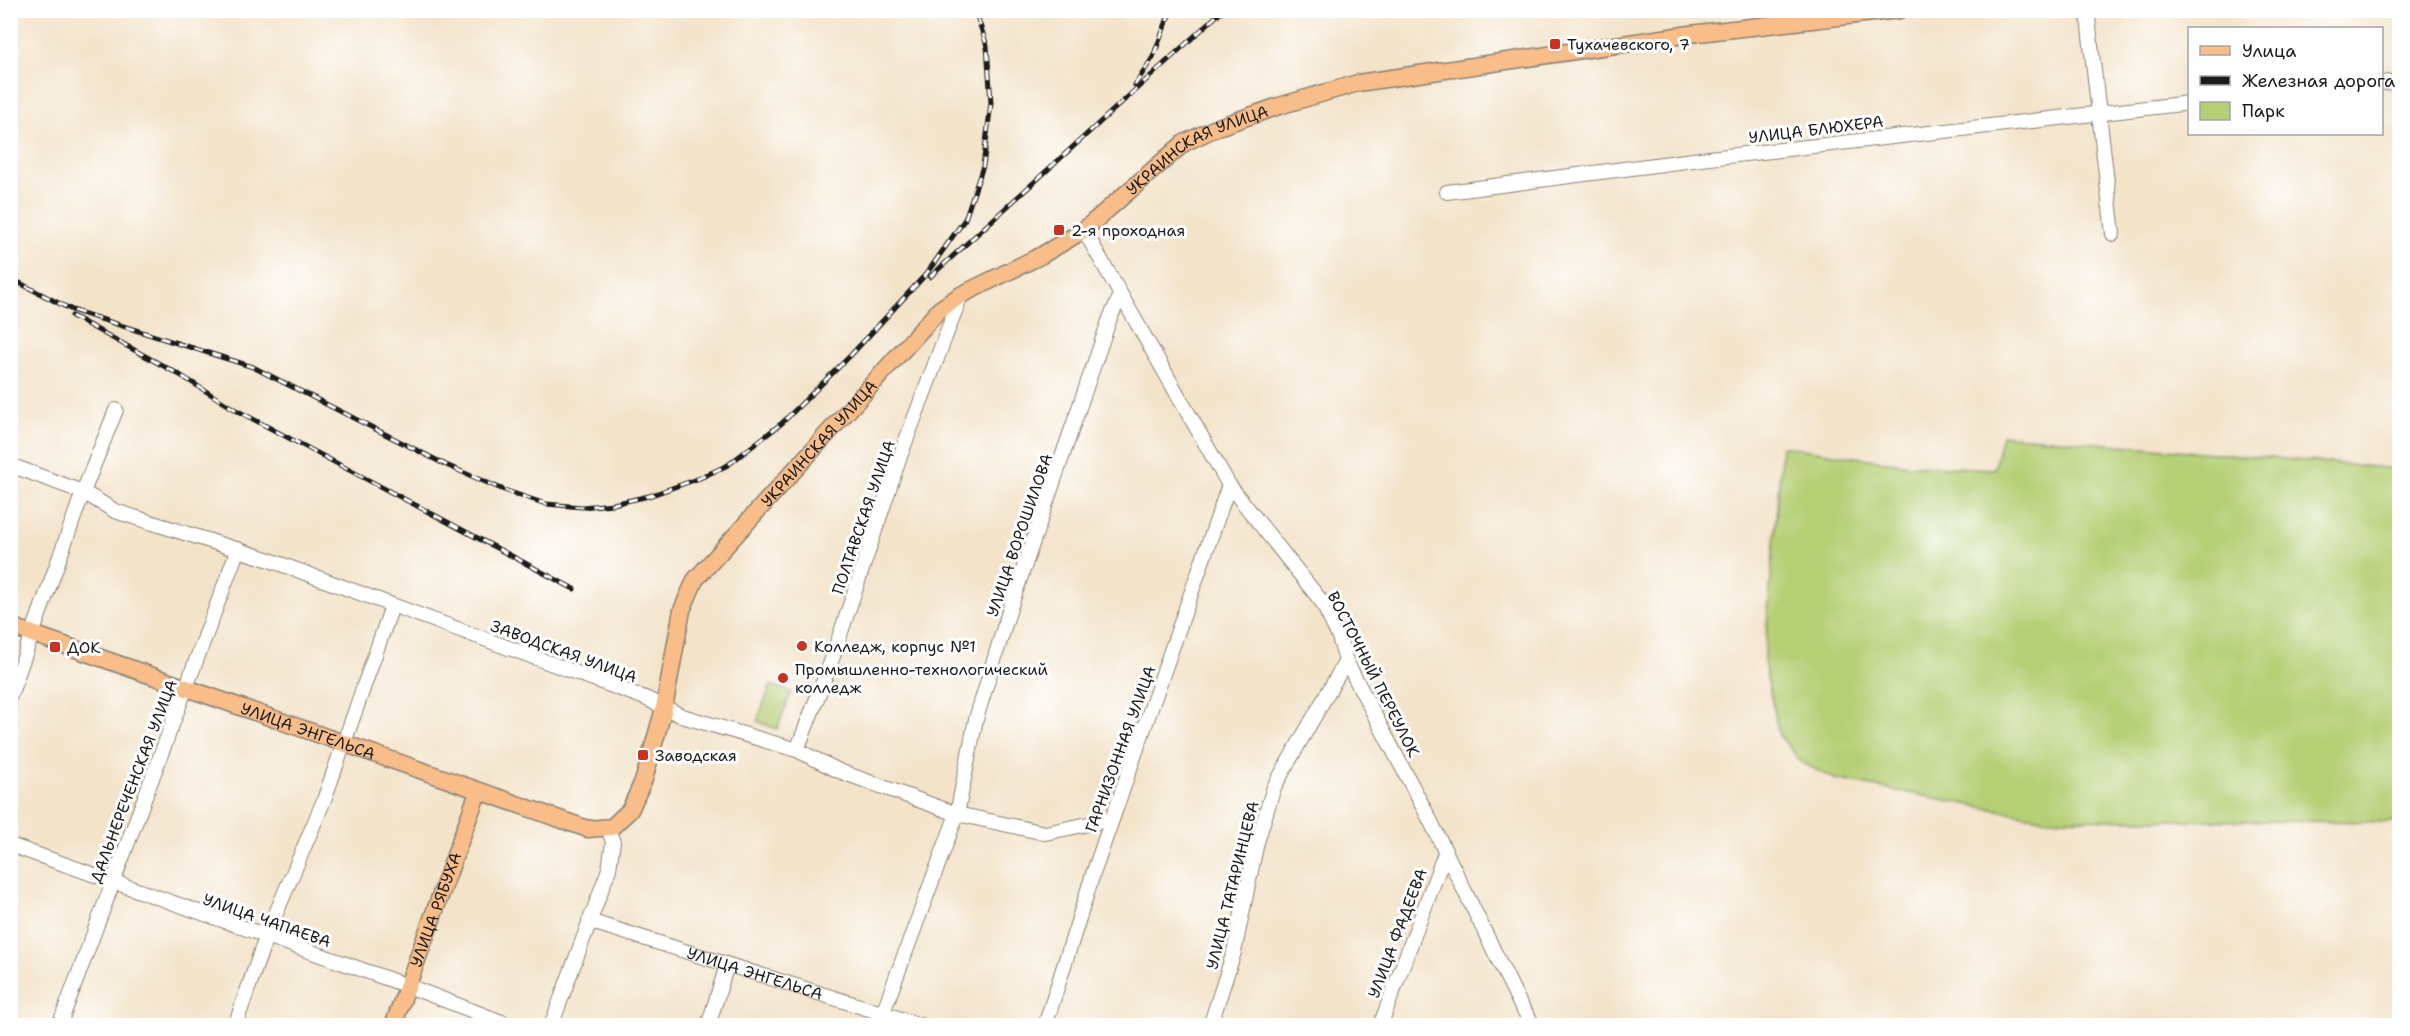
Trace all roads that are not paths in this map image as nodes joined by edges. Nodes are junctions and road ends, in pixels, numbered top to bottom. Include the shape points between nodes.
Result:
1 (1900, 10) edge
2 (2087, 10) edge
3 (2400, 81) edge
4 (2383, 83) edge
5 (2188, 103) edge
6 (2099, 112) junction
7 (1447, 192) dead end
8 (1084, 230) junction
9 (2113, 234) dead end
10 (961, 295) junction
11 (1120, 297) junction
12 (116, 410) dead end
13 (10, 465) edge
14 (1229, 485) junction
15 (83, 492) junction
16 (238, 549) junction
17 (392, 606) junction
18 (10, 626) edge
19 (32, 633) junction
20 (1346, 661) junction
21 (188, 688) junction
22 (10, 696) edge
23 (664, 708) junction
24 (344, 744) junction
25 (797, 750) junction
26 (478, 792) junction
27 (957, 814) junction
28 (1112, 819) junction
29 (608, 828) junction
30 (10, 845) edge
31 (1445, 853) junction
32 (111, 882) junction
33 (589, 921) junction
34 (266, 938) junction
35 (727, 964) junction
36 (408, 986) junction
37 (880, 1019) edge
38 (59, 1026) edge
39 (235, 1026) edge
40 (393, 1026) edge
41 (512, 1026) edge
42 (551, 1026) edge
43 (708, 1026) edge
44 (923, 1026) edge
45 (1045, 1026) edge
46 (1210, 1026) edge
47 (1380, 1026) edge
48 (1534, 1026) edge

1 - 8 main road, УКРАИНСКАЯ УЛИЦА via 1690,34 1358,83 1279,106 1190,140
2 - 6 street
3 - 4 street
5 - 6 street, УЛИЦА БЛЮХЕРА
6 - 7 street, УЛИЦА БЛЮХЕРА
6 - 9 street
8 - 10 main road, УКРАИНСКАЯ УЛИЦА
8 - 11 street, ВОСТОЧНЫЙ ПЕРЕУЛОК
10 - 23 main road, УКРАИНСКАЯ УЛИЦА via 923,326 699,574 682,610
10 - 25 street, ПОЛТАВСКАЯ УЛИЦА
11 - 14 street, ВОСТОЧНЫЙ ПЕРЕУЛОК
11 - 27 street, УЛИЦА ВОРОШИЛОВА via 1010,608 976,719
12 - 15 street
13 - 15 street, ЗАВОДСКАЯ УЛИЦА
14 - 20 street, ВОСТОЧНЫЙ ПЕРЕУЛОК via 1322,602
14 - 28 street, ГАРНИЗОННАЯ УЛИЦА
15 - 16 street, ЗАВОДСКАЯ УЛИЦА via 114,511
15 - 19 street
16 - 17 street, ЗАВОДСКАЯ УЛИЦА
16 - 21 street, ДАЛЬНЕРЕЧЕНСКАЯ УЛИЦА
17 - 23 street, ЗАВОДСКАЯ УЛИЦА
17 - 24 street
18 - 19 main road, УЛИЦА ЭНГЕЛЬСА
19 - 21 main road, УЛИЦА ЭНГЕЛЬСА
19 - 22 street
20 - 31 street, ВОСТОЧНЫЙ ПЕРЕУЛОК
20 - 46 street, УЛИЦА ТАТАРИНЦЕВА via 1282,770 1270,798 1233,952
21 - 24 main road, УЛИЦА ЭНГЕЛЬСА
21 - 32 street, ДАЛЬНЕРЕЧЕНСКАЯ УЛИЦА
23 - 25 street, ЗАВОДСКАЯ УЛИЦА
23 - 29 main road, УКРАИНСКАЯ УЛИЦА via 637,796 625,816
24 - 26 main road, УЛИЦА ЭНГЕЛЬСА
24 - 34 street
25 - 27 street, ЗАВОДСКАЯ УЛИЦА via 847,774
26 - 29 main road, УЛИЦА ЭНГЕЛЬСА via 588,829
26 - 36 main road, УЛИЦА РЯБУХА
27 - 28 street, ЗАВОДСКАЯ УЛИЦА via 1045,833
27 - 37 street, УЛИЦА ВОРОШИЛОВА
28 - 45 street, ГАРНИЗОННАЯ УЛИЦА
29 - 33 street via 613,851
30 - 32 street, УЛИЦА ЧАПАЕВА
31 - 47 street, УЛИЦА ФАДЕЕВА
31 - 48 street, ВОСТОЧНЫЙ ПЕРЕУЛОК
32 - 34 street, УЛИЦА ЧАПАЕВА
32 - 38 street, ДАЛЬНЕРЕЧЕНСКАЯ УЛИЦА
33 - 35 street, УЛИЦА ЭНГЕЛЬСА
33 - 42 street
34 - 36 street, УЛИЦА ЧАПАЕВА
34 - 39 street
35 - 37 street, УЛИЦА ЭНГЕЛЬСА
35 - 43 street
36 - 40 main road, УЛИЦА РЯБУХА
36 - 41 street, УЛИЦА ЧАПАЕВА
37 - 44 street, УЛИЦА ЭНГЕЛЬСА

